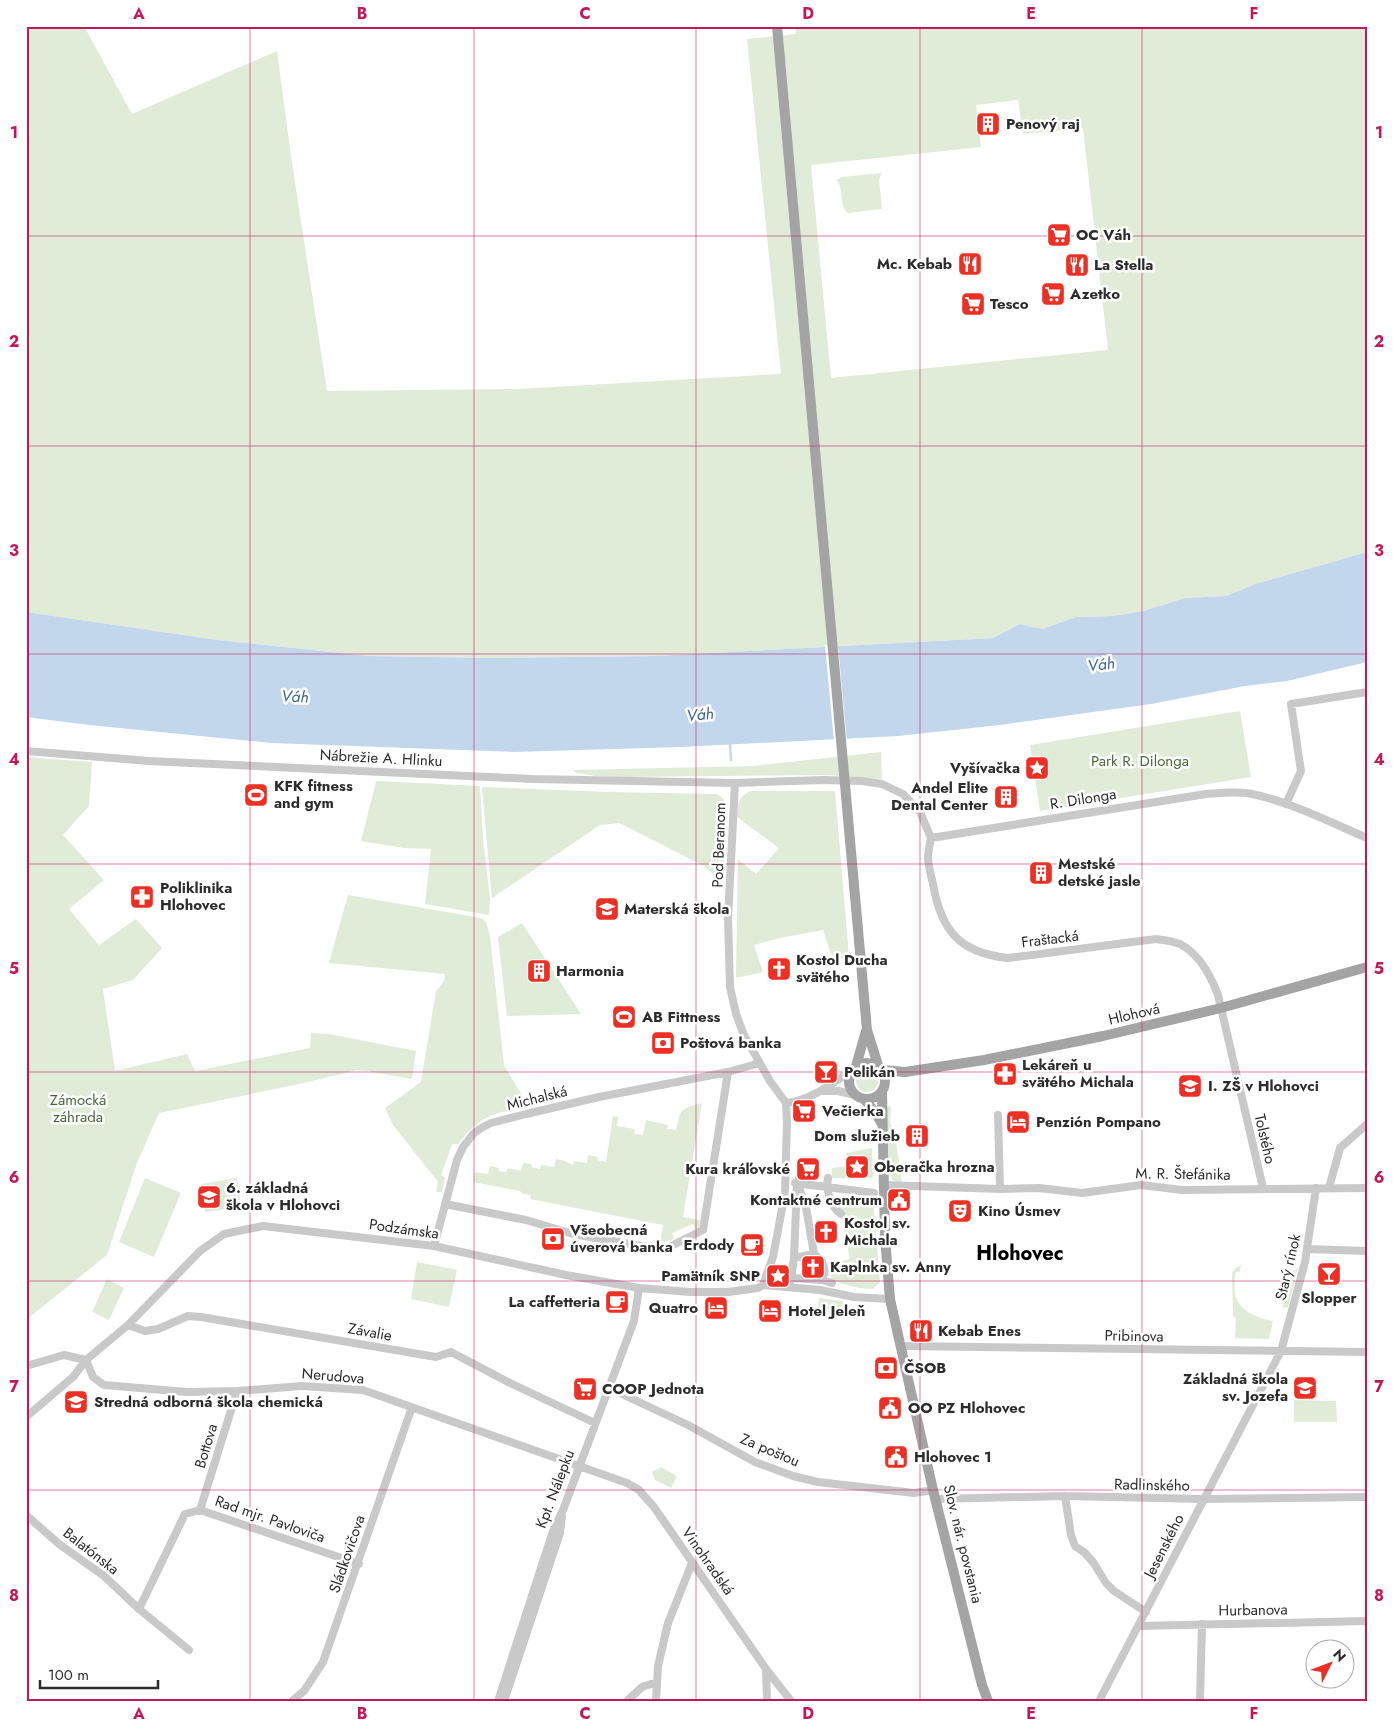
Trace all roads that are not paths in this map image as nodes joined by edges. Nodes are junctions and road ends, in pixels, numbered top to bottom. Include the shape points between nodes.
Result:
1 (777, 26) edge
2 (1367, 692) edge
3 (26, 751) edge
4 (735, 783) junction
5 (1286, 804) junction
6 (931, 838) junction
7 (1367, 838) edge
8 (1367, 968) edge
9 (1222, 1008) junction
10 (867, 1030) junction
11 (760, 1063) junction
12 (880, 1068) junction
13 (854, 1069) junction
14 (728, 1072) junction
15 (905, 1072) junction
16 (884, 1088) junction
17 (820, 1091) junction
18 (860, 1097) junction
19 (786, 1103) junction
20 (998, 1115) dead end
21 (1367, 1124) edge
22 (882, 1125) junction
23 (828, 1178) dead end
24 (797, 1181) junction
25 (884, 1185) junction
26 (826, 1187) junction
27 (1263, 1188) junction
28 (1316, 1188) junction
29 (1329, 1188) junction
30 (1367, 1188) edge
31 (1000, 1189) junction
32 (874, 1193) dead end
33 (445, 1204) junction
34 (806, 1207) junction
35 (796, 1212) junction
36 (841, 1214) dead end
37 (434, 1246) junction
38 (1307, 1249) junction
39 (1367, 1251) edge
40 (814, 1254) junction
41 (794, 1258) junction
42 (822, 1280) junction
43 (832, 1283) dead end
44 (763, 1285) junction
45 (639, 1288) junction
46 (890, 1299) junction
47 (128, 1325) junction
48 (900, 1346) junction
49 (1280, 1351) junction
50 (1367, 1352) edge
51 (86, 1360) junction
52 (26, 1366) edge
53 (609, 1388) junction
54 (238, 1391) junction
55 (412, 1407) junction
56 (26, 1417) edge
57 (595, 1423) junction
58 (578, 1467) junction
59 (934, 1494) junction
60 (1065, 1496) junction
61 (1367, 1497) edge
62 (1203, 1499) junction
63 (200, 1510) junction
64 (563, 1510) junction
65 (26, 1515) edge
66 (692, 1563) junction
67 (359, 1564) junction
68 (139, 1609) junction
69 (1146, 1612) junction
70 (1367, 1621) edge
71 (1202, 1624) junction
72 (1139, 1626) junction
73 (189, 1650) dead end
74 (766, 1669) junction
75 (657, 1682) junction
76 (292, 1701) edge
77 (498, 1701) edge
78 (504, 1701) edge
79 (627, 1701) edge
80 (656, 1701) edge
81 (766, 1701) edge
82 (791, 1701) edge
83 (988, 1701) edge
84 (1100, 1701) edge
85 (1200, 1701) edge

1 - 10 main road
2 - 5 street via 1291,704 1301,771
3 - 4 street, Nábrežie A. Hlinku via 149,762 480,777
4 - 6 street, Nábrežie A. Hlinku via 823,780 882,784 903,794 920,812
4 - 11 street, Pod Beranom via 728,918 729,974 736,1014
5 - 6 street, R. Dilonga via 1252,794 1206,794
5 - 7 street, R. Dilonga
6 - 9 street, Fraštacká via 928,857 936,905 948,929 969,947 1008,958 1156,939 1174,942 1187,949 1206,970
8 - 9 main road, Hlohová
9 - 15 main road, Hlohová via 1103,1036
9 - 27 street, Tolstého
10 - 12 main road
10 - 13 main road
11 - 14 street, Michalská
11 - 19 street, Pod Beranom
12 - 13 main road via 866,1062
12 - 15 main road, Hlohová
12 - 16 main road via 885,1075
13 - 17 street
13 - 18 main road via 850,1087
14 - 33 street, Michalská via 598,1097 483,1127 474,1133 456,1160
14 - 33 street, Podzámska via 704,1230 663,1250 573,1234 526,1220
15 - 16 main road, Hlohová
16 - 18 main road via 874,1098
16 - 22 main road, Slov. nár. povstania
17 - 18 street via 838,1091
17 - 19 street
18 - 22 main road via 875,1112
19 - 44 street via 785,1193
20 - 31 street
21 - 29 street via 1340,1148
22 - 25 main road, Slov. nár. povstania
23 - 26 street
24 - 26 street
24 - 34 street
24 - 35 street
25 - 31 street, M. R. Štefánika
25 - 46 main road, Slov. nár. povstania
26 - 32 street
26 - 36 street via 834,1210
27 - 28 street, M. R. Štefánika
27 - 31 street, M. R. Štefánika via 1182,1190 1141,1185 1082,1192
28 - 29 street, M. R. Štefánika
28 - 38 street, Starý rínok
29 - 30 street, M. R. Štefánika
33 - 37 street, Michalská
34 - 35 street
34 - 40 street
35 - 41 street
37 - 45 street, Podzámska
37 - 47 street, Podzámska via 263,1226 224,1234 200,1251
38 - 39 street
38 - 49 street, Starý rínok
40 - 41 street
40 - 42 street via 828,1271
41 - 42 street via 791,1279
42 - 43 street
44 - 45 street, Podzámska via 728,1292
44 - 46 street, Podzámska
45 - 53 street, Kpt. Nálepku via 634,1321
46 - 48 main road, Slov. nár. povstania
47 - 51 street, Podzámska
47 - 57 street, Závalie via 145,1331 188,1316 201,1317 436,1357 451,1352
48 - 49 street, Pribinova
48 - 59 main road, Slov. nár. povstania
49 - 50 street, Pribinova
49 - 62 street, Jesenského
51 - 52 street via 64,1355
51 - 54 street, Nerudova via 93,1377 104,1385 186,1392
51 - 56 street via 74,1377
53 - 57 street, Kpt. Nálepku
53 - 59 street, Za poštou via 755,1462 793,1476 818,1482
54 - 55 street, Nerudova via 302,1386 363,1390
54 - 63 street, Bottova
55 - 58 street, Nerudova
55 - 67 street, Sládkovičova
57 - 58 street, Kpt. Nálepku
58 - 64 street, Kpt. Nálepku
58 - 66 street, Vinohradská via 626,1482 639,1490
59 - 60 street, Radlinského
59 - 83 main road, Slov. nár. povstania
60 - 62 street, Radlinského
60 - 69 street via 1075,1546 1093,1562 1114,1591
61 - 62 street, Radlinského
62 - 69 street, Jesenského
63 - 67 street, Rad mjr. Pavloviča
63 - 68 street via 185,1514
64 - 77 street, Kpt. Nálepku via 553,1531
64 - 78 street via 560,1533
65 - 68 street, Balatónska via 59,1544 104,1576
66 - 74 street, Vinohradská
66 - 75 street via 668,1623
67 - 76 street, Sládkovičova via 324,1662 304,1691
68 - 73 street, Balatónska
69 - 72 street, Jesenského
70 - 71 street, Hurbanova
71 - 72 street, Hurbanova
71 - 85 street
72 - 84 street, Jesenského
74 - 81 street
74 - 82 street, Vinohradská
75 - 79 street via 642,1687
75 - 80 street

